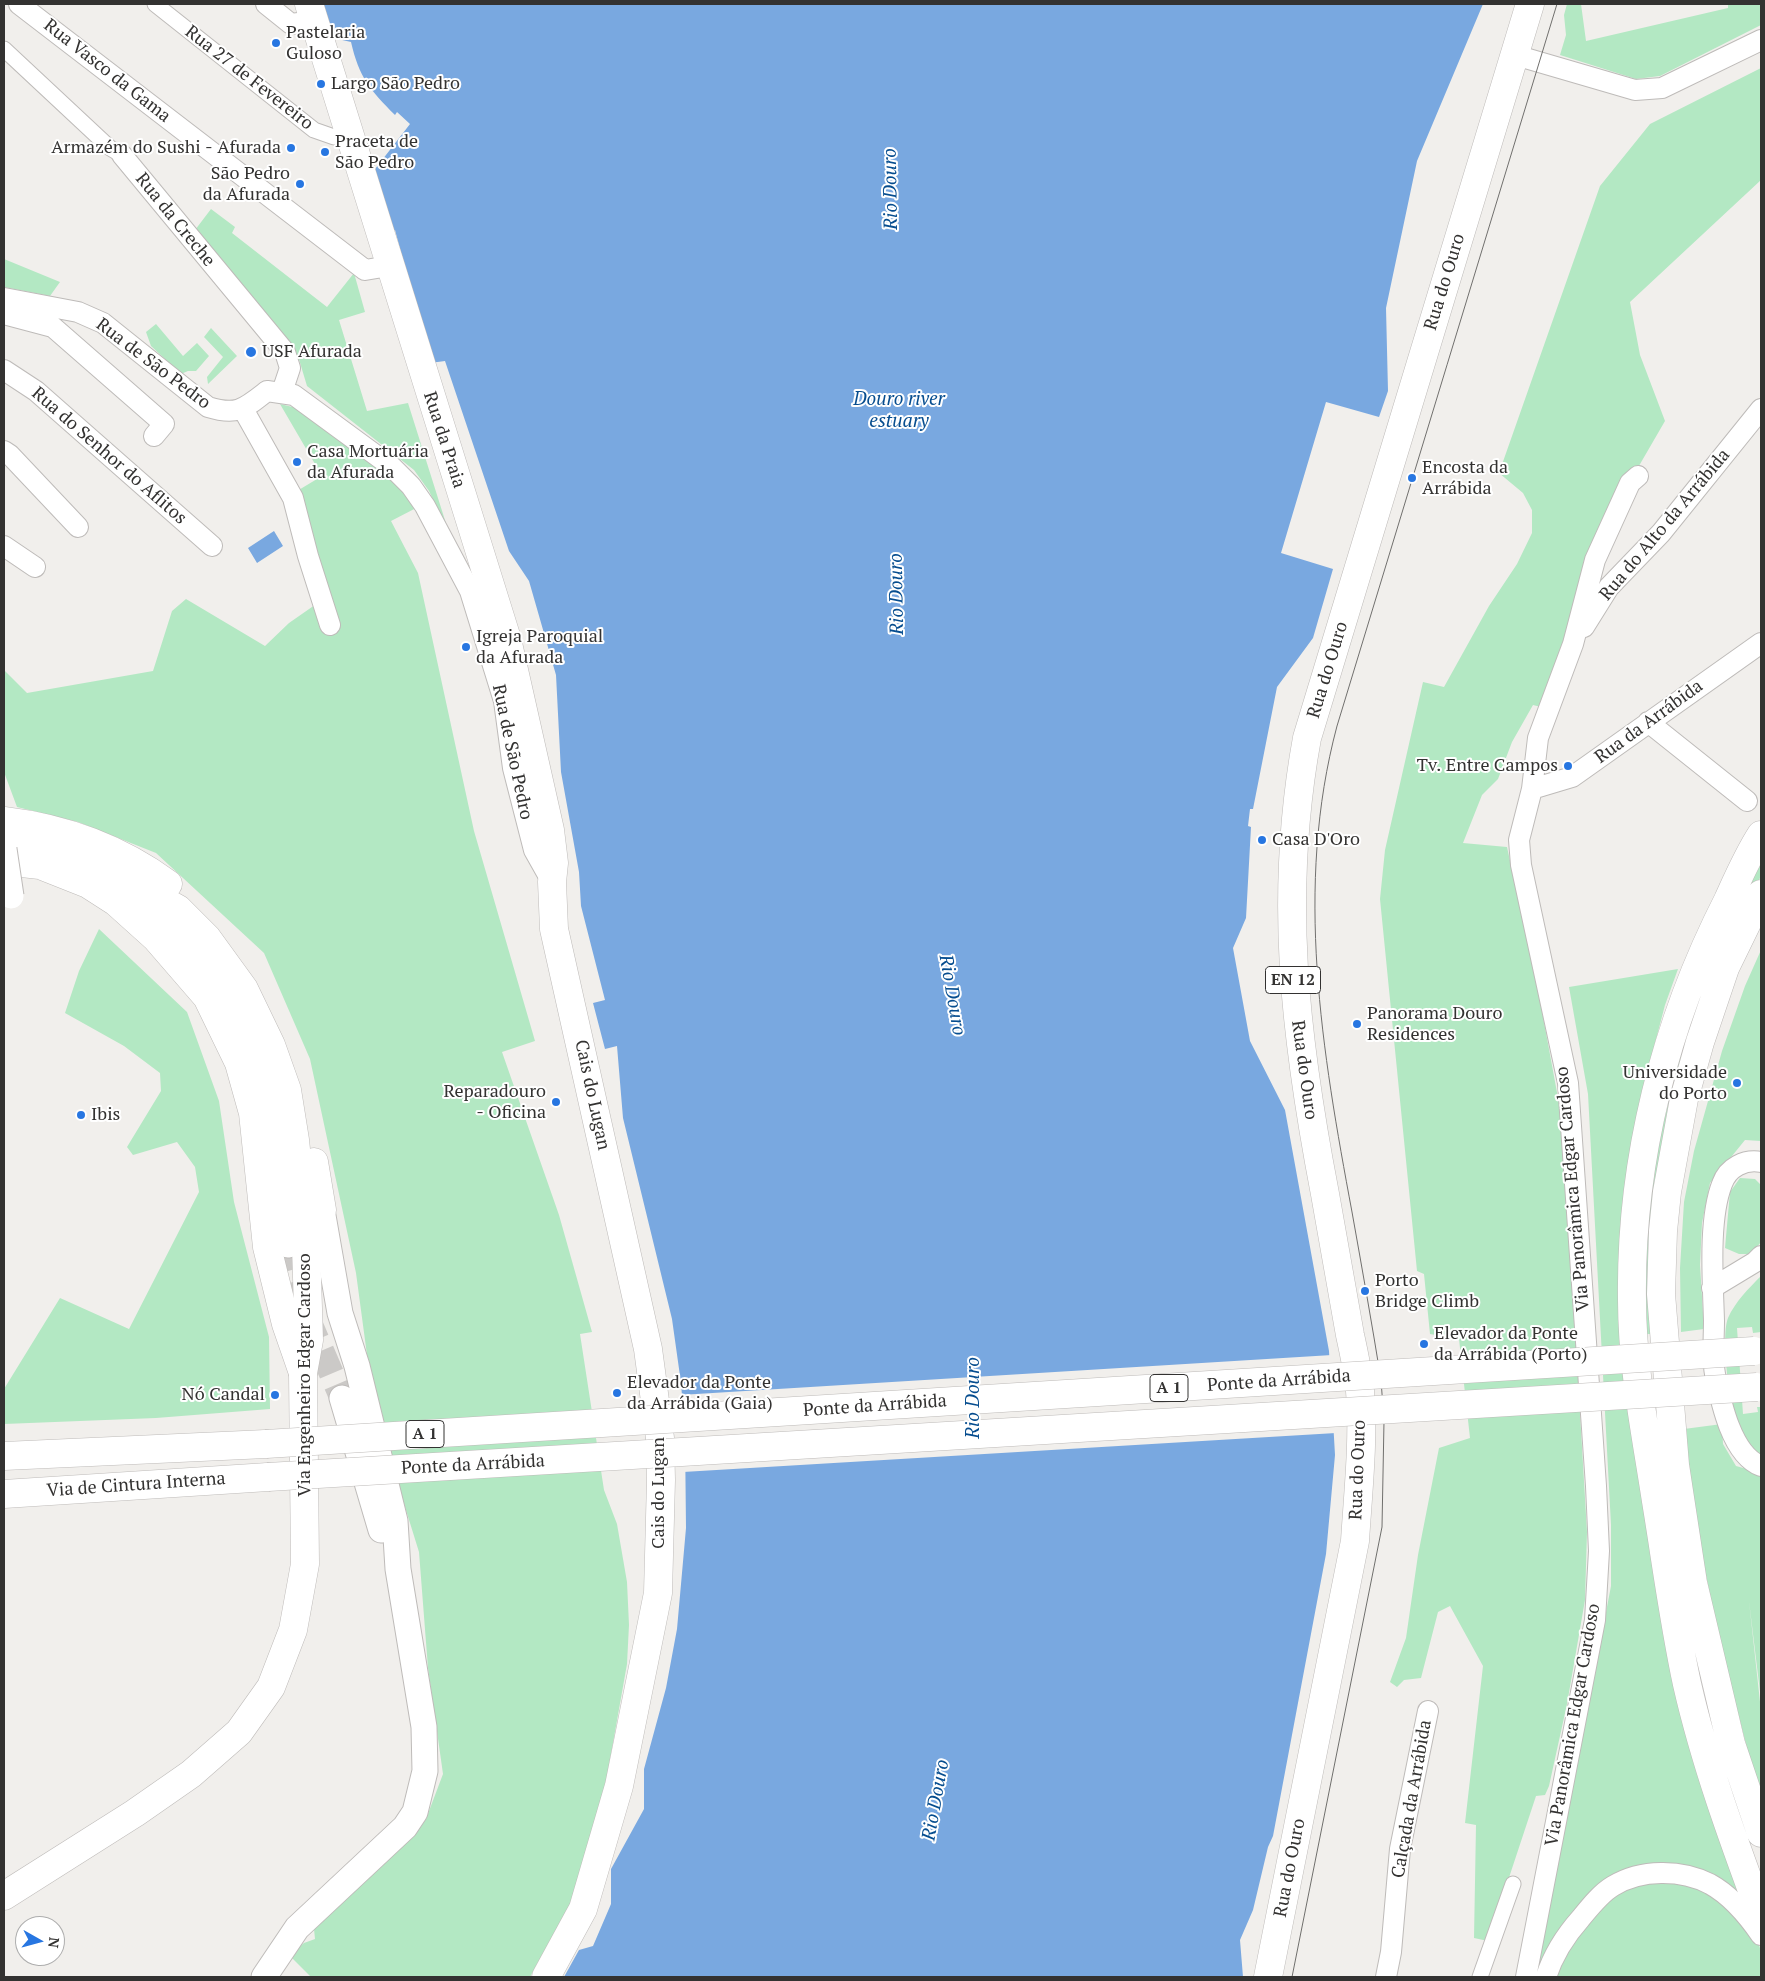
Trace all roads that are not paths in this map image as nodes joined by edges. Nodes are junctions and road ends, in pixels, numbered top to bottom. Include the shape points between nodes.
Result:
1 (19, 4) edge
2 (155, 4) edge
3 (266, 4) edge
4 (1530, 4) edge
5 (312, 13) edge
6 (1761, 40) edge
7 (4, 49) edge
8 (1515, 55) junction
9 (349, 133) junction
10 (122, 155) joint
11 (389, 266) junction
12 (4, 298) edge
13 (4, 314) edge
14 (4, 370) edge
15 (282, 392) junction
16 (1761, 409) edge
17 (243, 410) junction
18 (154, 436) dead end
19 (6, 458) edge
20 (1638, 476) dead end
21 (78, 527) dead end
22 (4, 546) edge
23 (212, 546) dead end
24 (35, 567) dead end
25 (330, 625) dead end
26 (1761, 643) edge
27 (1573, 644) junction
28 (1648, 722) junction
29 (1532, 789) junction
30 (1747, 801) dead end
31 (4, 821) edge
32 (1761, 835) edge
33 (4, 841) edge
34 (4, 849) edge
35 (4, 861) edge
36 (131, 882) junction
37 (552, 882) junction
38 (1761, 894) edge
39 (9, 902) edge
40 (1761, 1162) edge
41 (322, 1210) joint
42 (288, 1245) tunnel mouth
43 (1761, 1256) edge
44 (1712, 1288) junction
45 (1758, 1351) edge
46 (303, 1373) junction
47 (1759, 1387) edge
48 (342, 1398) tunnel mouth
49 (266, 1444) joint
50 (4, 1456) edge
51 (1761, 1466) edge
52 (268, 1477) joint
53 (4, 1494) edge
54 (398, 1569) junction
55 (1428, 1711) dead end
56 (1761, 1833) edge
57 (1513, 1884) dead end
58 (4, 1896) edge
59 (1761, 1914) edge
60 (1761, 1935) edge
61 (264, 1977) edge
62 (546, 1977) edge
63 (1268, 1977) edge
64 (1386, 1977) edge
65 (1480, 1977) edge
66 (1526, 1977) edge
67 (1546, 1977) edge

1 - 11 street, Rua Vasco da Gama via 365,270
2 - 9 street, Rua 27 de Fevereiro via 314,130 334,137
3 - 5 street via 290,24
4 - 8 main road, Rua do Ouro / EN 12
5 - 9 main road, Rua da Praia
6 - 8 street via 1662,88 1635,90
7 - 10 street, Rua da Creche via 110,148
8 - 63 main road, Rua do Ouro / EN 12 via 1307,738 1297,790 1290,916 1293,980 1303,1070 1360,1391 1360,1475 1355,1541
9 - 11 main road, Rua da Praia
10 - 15 street, Rua da Creche via 285,352 290,368
11 - 37 main road, Rua da Praia via 507,638 550,830 554,863
12 - 17 street, Rua de São Pedro via 78,312 103,323 208,408 226,413
13 - 18 street via 53,328 164,424
14 - 23 street, Rua do Senhor do Aflitos via 36,391
15 - 17 street via 267,391
15 - 37 street, Rua de São Pedro via 294,395 392,467 425,506 470,591 504,701 513,768 534,850
16 - 27 street, Rua do Alto da Arrábida via 1661,533 1609,587
17 - 25 street via 293,498
19 - 21 street
20 - 27 street, Rua do Alto da Arrábida via 1630,483 1595,560
22 - 24 street
26 - 28 street, Rua da Arrábida
27 - 29 street, Rua do Alto da Arrábida via 1538,738
28 - 29 street, Rua da Arrábida via 1572,777
28 - 30 street
29 - 66 street, Via Panorâmica Edgar Cardoso via 1519,840 1520,857 1568,1083 1599,1550 1595,1620
31 - 41 main road via 66,833 130,860 184,896 219,930 250,971 273,1012 290,1057 305,1106
32 - 59 main road via 1706,941 1666,1049 1639,1181 1632,1258 1634,1349 1668,1577 1688,1685 1722,1809
33 - 36 main road, Via Engenheiro Edgar Cardoso via 48,847 97,864
34 - 39 street, bridge
35 - 46 main road via 40,865 95,888 116,902 156,938 206,997 239,1063 253,1113 267,1246 286,1324
36 - 42 street via 198,951 228,993 249,1032 272,1111
36 - 46 main road, Via Engenheiro Edgar Cardoso via 178,909 207,938 244,988 271,1045 286,1090 294,1131 306,1246 309,1340
37 - 62 main road, Cais do Lugan via 554,929 648,1349 660,1438 661,1480 658,1593 620,1786 583,1909
38 - 56 main road via 1725,968 1684,1099 1662,1231 1661,1294 1675,1466 1693,1583 1731,1744
40 - 44 street via 1747,1161 1732,1168 1722,1183 1715,1219
41 - 54 street via 340,1313 357,1366 395,1521
43 - 44 street
44 - 51 street via 1714,1373 1736,1442 1743,1454
45 - 49 main road, Ponte da Arrábida / A 1, bridge
46 - 58 main road, Via Engenheiro Edgar Cardoso via 305,1564 293,1630 271,1687 240,1732 191,1774
47 - 52 main road, Ponte da Arrábida / A 1, bridge
48 - 54 street via 378,1524
49 - 50 main road, Via de Cintura Interna / A 1
52 - 53 main road, Via de Cintura Interna / A 1
54 - 61 street via 424,1727 425,1771 415,1812 405,1828 297,1928
55 - 64 street, Calçada da Arrábida via 1400,1849
57 - 65 street
60 - 67 street via 1749,1917 1710,1884 1683,1874 1637,1876 1613,1886 1590,1906 1552,1959

